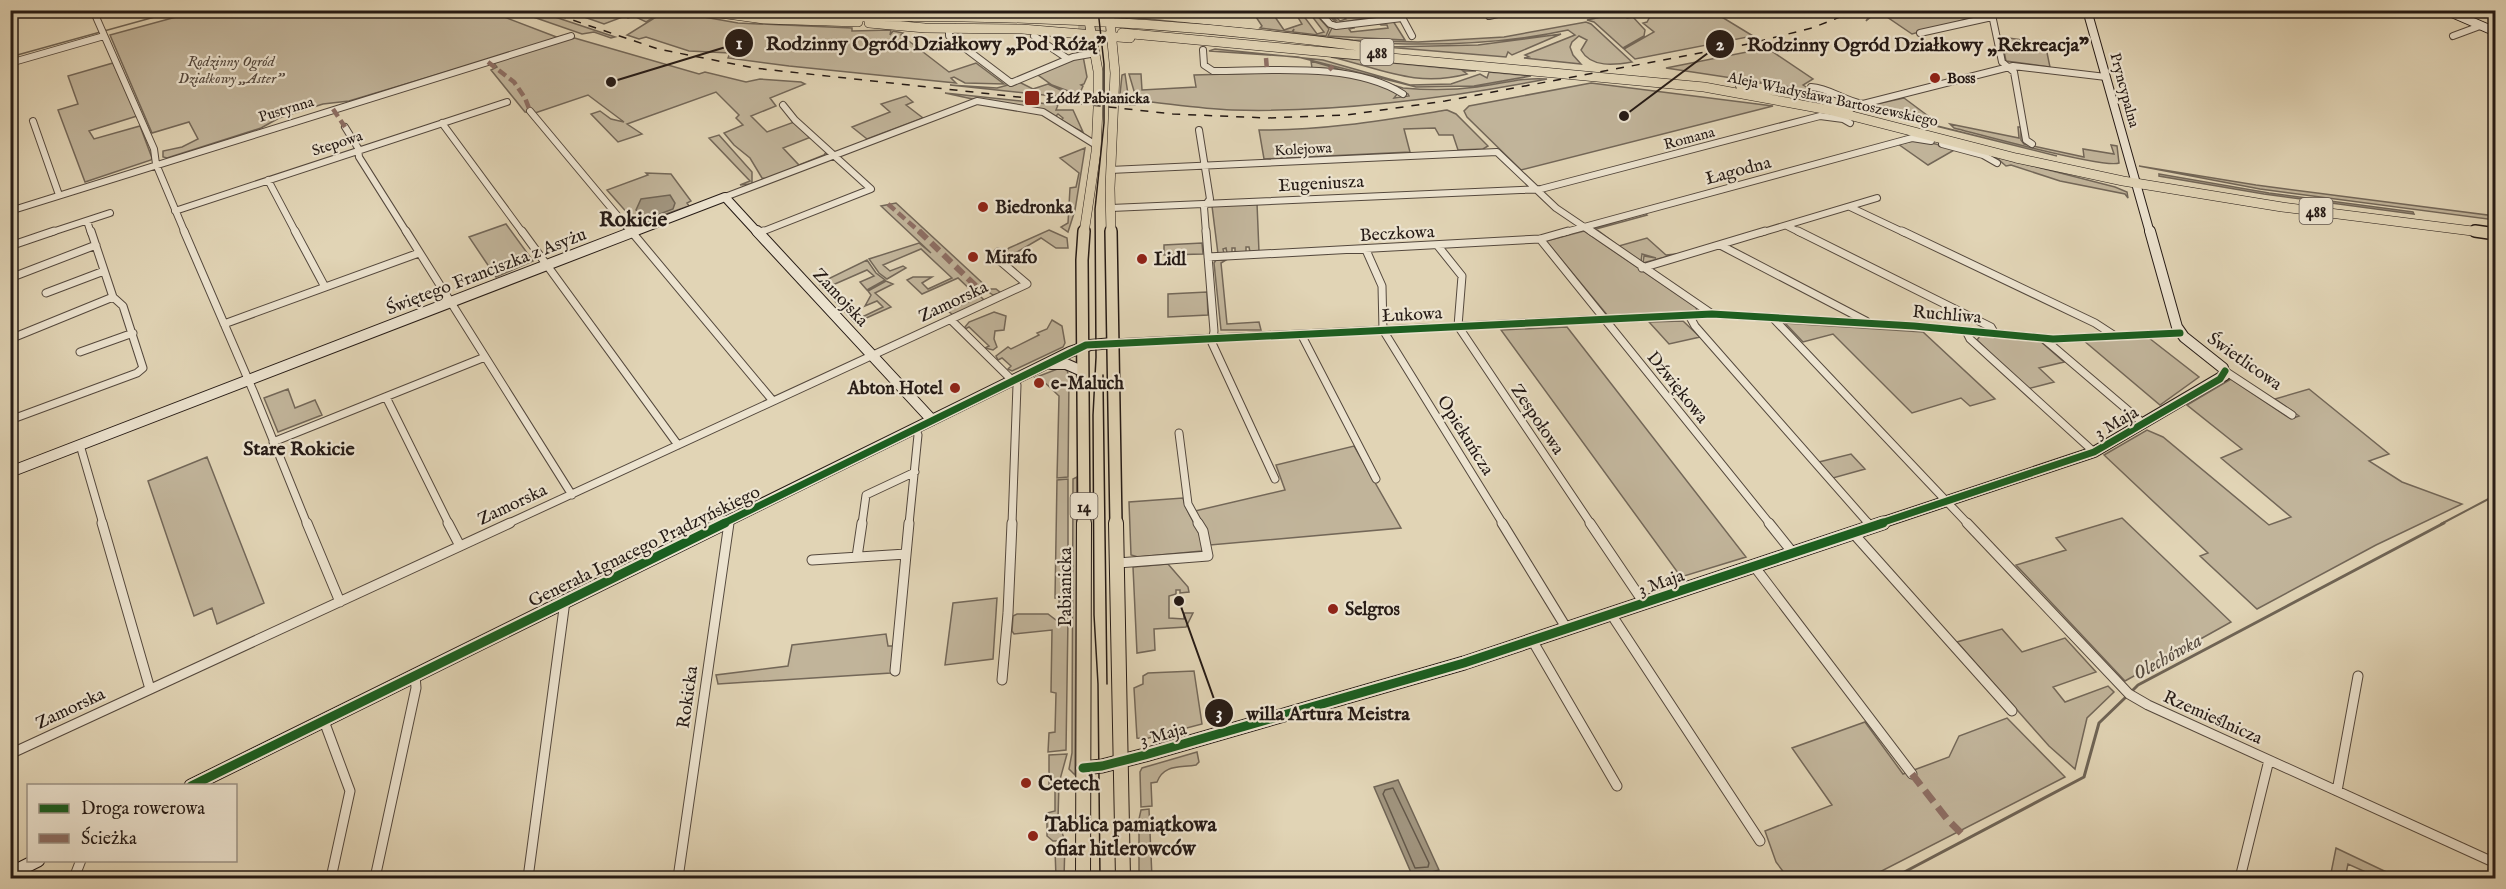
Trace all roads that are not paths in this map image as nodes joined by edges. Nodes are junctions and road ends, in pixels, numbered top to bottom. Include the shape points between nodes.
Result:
1 (93, 10) edge
2 (698, 10) edge
3 (730, 10) edge
4 (998, 10) edge
5 (1085, 10) edge
6 (1109, 10) edge
7 (1317, 10) edge
8 (1398, 10) edge
9 (1514, 10) edge
10 (2087, 10) edge
11 (2445, 10) edge
12 (1991, 14) edge
13 (1007, 16) junction
14 (1489, 16) dead end
15 (1402, 18) junction
16 (1062, 19) junction
17 (855, 20) junction
18 (1089, 20) junction
19 (1110, 22) junction
20 (2480, 26) junction
21 (1078, 27) tunnel mouth
22 (955, 28) junction
23 (2496, 32) edge
24 (103, 33) junction
25 (1920, 33) dead end
26 (1092, 35) junction
27 (571, 36) dead end
28 (1034, 36) dead end
29 (1112, 36) junction
30 (1412, 36) dead end
31 (2453, 36) dead end
32 (1136, 39) junction
33 (1200, 47) junction
34 (1096, 53) junction
35 (1114, 56) junction
36 (1068, 59) junction
37 (10, 63) edge
38 (2011, 66) junction
39 (2106, 77) junction
40 (1811, 87) dead end
41 (1403, 94) dead end
42 (1768, 98) junction
43 (507, 102) dead end
44 (783, 105) dead end
45 (530, 111) dead end
46 (1876, 115) junction
47 (33, 121) dead end
48 (442, 123) junction
49 (1850, 123) dead end
50 (345, 127) dead end
51 (1200, 130) dead end
52 (1097, 132) junction
53 (1080, 137) junction
54 (2032, 144) dead end
55 (1096, 145) junction
56 (358, 151) junction
57 (1497, 152) joint
58 (836, 155) junction
59 (1997, 163) dead end
60 (156, 164) junction
61 (1206, 166) junction
62 (1110, 170) junction
63 (2132, 179) junction
64 (268, 180) junction
65 (1533, 189) junction
66 (58, 195) junction
67 (725, 197) junction
68 (1877, 198) dead end
69 (1207, 204) junction
70 (1850, 207) junction
71 (1111, 208) junction
72 (10, 211) edge
73 (175, 211) junction
74 (110, 213) dead end
75 (87, 221) junction
76 (1787, 226) junction
77 (1585, 228) junction
78 (2496, 228) edge
79 (632, 232) junction
80 (759, 233) junction
81 (2496, 234) edge
82 (1540, 240) junction
83 (96, 245) junction
84 (10, 246) edge
85 (1438, 246) junction
86 (1722, 246) junction
87 (1366, 250) junction
88 (998, 252) dead end
89 (419, 253) junction
90 (1208, 257) junction
91 (546, 265) junction
92 (1642, 268) junction
93 (104, 271) junction
94 (10, 278) edge
95 (325, 287) junction
96 (46, 293) dead end
97 (113, 297) junction
98 (450, 302) junction
99 (1712, 314) junction
100 (1689, 315) junction
101 (1773, 318) junction
102 (1605, 319) junction
103 (951, 320) junction
104 (1870, 323) junction
105 (224, 324) junction
106 (1458, 326) junction
107 (1383, 330) junction
108 (1966, 331) junction
109 (133, 333) junction
110 (2180, 333) junction
111 (1301, 334) junction
112 (1995, 334) junction
113 (2115, 336) junction
114 (1212, 337) junction
115 (2043, 338) junction
116 (10, 339) edge
117 (1113, 343) junction
118 (1082, 347) junction
119 (80, 352) dead end
120 (873, 356) junction
121 (485, 357) junction
122 (1044, 365) junction
123 (1082, 371) junction
124 (2225, 371) junction
125 (1014, 379) junction
126 (249, 380) junction
127 (386, 397) junction
128 (773, 401) junction
129 (2292, 415) dead end
130 (10, 420) edge
131 (932, 420) junction
132 (2144, 424) junction
133 (915, 428) junction
134 (1179, 433) dead end
135 (273, 442) junction
136 (80, 445) junction
137 (678, 445) junction
138 (2094, 452) junction
139 (10, 472) edge
140 (915, 472) junction
141 (1275, 479) dead end
142 (1376, 479) dead end
143 (572, 495) junction
144 (1946, 502) junction
145 (729, 521) junction
146 (1871, 527) junction
147 (1853, 533) junction
148 (460, 546) junction
149 (1793, 553) junction
150 (906, 554) junction
151 (856, 557) junction
152 (812, 560) dead end
153 (1118, 563) junction
154 (1754, 566) junction
155 (565, 601) junction
156 (340, 602) junction
157 (1644, 603) junction
158 (1611, 614) junction
159 (1567, 629) junction
160 (1532, 640) junction
161 (895, 671) dead end
162 (415, 675) junction
163 (2358, 676) dead end
164 (1002, 680) dead end
165 (150, 689) junction
166 (2012, 711) dead end
167 (324, 721) junction
168 (10, 754) edge
169 (2269, 760) junction
170 (1121, 761) junction
171 (1083, 768) junction
172 (1912, 774) dead end
173 (195, 784) edge
174 (1617, 786) dead end
175 (2337, 791) junction
176 (1760, 841) dead end
177 (2496, 847) edge
178 (36, 862) edge
179 (81, 862) edge
180 (2493, 862) junction
181 (10, 874) edge
182 (74, 879) edge
183 (331, 879) edge
184 (375, 879) edge
185 (528, 879) edge
186 (678, 879) edge
187 (1083, 879) edge
188 (1123, 879) edge
189 (2240, 879) edge
190 (2492, 879) edge

1 - 24 street
2 - 17 main road via 764,19
3 - 17 main road
4 - 13 street
5 - 16 main road
5 - 18 main road, Pabianicka / 14
6 - 19 main road, 14
7 - 15 street via 1336,26
8 - 15 street
9 - 14 street
10 - 39 street, Pryncypalna
11 - 20 street
12 - 25 street
12 - 38 street via 2002,62
13 - 16 main road
13 - 17 main road
15 - 30 street
16 - 18 main road
17 - 21 main road
17 - 22 main road
18 - 19 main road
18 - 26 main road, Pabianicka / 14
19 - 29 main road, 14
19 - 46 main road via 1680,76 1813,97
20 - 23 street
20 - 31 street
22 - 26 main road
22 - 36 street via 950,37 1011,82
24 - 37 street
24 - 60 street via 154,149
26 - 29 main road
26 - 34 main road, Pabianicka / 14
27 - 60 street, Pustynna
28 - 36 street
29 - 32 main road
29 - 35 main road, 14
32 - 33 main road
32 - 35 main road via 1121,44
33 - 41 street via 1207,69 1329,70 1389,86
33 - 42 main road
34 - 36 street
34 - 52 main road, Pabianicka / 14
35 - 62 main road, 14
38 - 39 street
38 - 40 street via 1870,103 1848,102
38 - 54 street via 2026,140
39 - 63 street, Pryncypalna
42 - 46 main road, Aleja Władysława Bartoszewskiego / 488 via 1653,81 1122,31 1663,78 1763,92
42 - 63 main road, Aleja Władysława Bartoszewskiego / 488 via 1853,115 2038,163
43 - 48 street, Stepowa
44 - 58 street
45 - 79 street
46 - 63 main road, Aleja Władysława Bartoszewskiego / 488
47 - 66 street
48 - 56 street, Stepowa
48 - 91 street
49 - 65 street, Romana via 1843,118 1820,116
50 - 56 street
51 - 61 street
52 - 53 street
52 - 55 main road, Pabianicka / 14
53 - 55 street
53 - 58 street, Świętego Franciszka z Asyżu via 1043,112 974,102
55 - 118 main road, Pabianicka / 14 via 1083,242
56 - 64 street, Stepowa
56 - 89 street
57 - 61 street, Kolejowa
57 - 65 street, Ruchliwa
58 - 67 street, Świętego Franciszka z Asyżu
58 - 80 street via 872,189
59 - 77 street, Łagodna via 1980,154 1922,138
60 - 66 street, Pustynna
60 - 73 street
61 - 62 street, Kolejowa
61 - 69 street via 1210,199
62 - 71 main road, 14
63 - 78 main road, Aleja Władysława Bartoszewskiego / 488
63 - 81 main road, Aleja Władysława Bartoszewskiego / 488 via 2236,201
63 - 110 street, Pryncypalna
64 - 73 street, Stepowa
64 - 95 street
65 - 69 street, Eugeniusza
65 - 77 street, Ruchliwa
66 - 72 street, Pustynna
67 - 79 street, Świętego Franciszka z Asyżu
67 - 80 street, Zamojska
68 - 70 street
69 - 71 street, Eugeniusza
69 - 90 street via 1204,207
70 - 76 street
70 - 113 street
71 - 117 main road, 14
73 - 105 street
74 - 75 street
75 - 83 street
75 - 84 street
76 - 86 street
76 - 112 street via 1985,324
77 - 82 street, Beczkowa
77 - 92 street, Ruchliwa
79 - 91 street, Świętego Franciszka z Asyżu
79 - 128 street
80 - 120 street, Zamojska
82 - 85 street, Beczkowa
82 - 102 street, Dźwiękowa
83 - 93 street
83 - 94 street
85 - 87 street, Beczkowa
85 - 106 street via 1459,268 1464,280
86 - 92 street
86 - 104 street
87 - 90 street, Beczkowa
87 - 107 street via 1382,285
88 - 103 street, Zamorska via 999,260 1027,284
89 - 95 street
89 - 98 street
90 - 114 street
91 - 98 street, Świętego Franciszka z Asyżu
91 - 137 street
92 - 99 street, Ruchliwa
93 - 96 street
93 - 97 street
95 - 105 street
97 - 109 street via 122,305
97 - 116 street
98 - 121 street
98 - 126 street, Świętego Franciszka z Asyżu
99 - 100 street, Łukowa
99 - 101 street, Ruchliwa
100 - 102 street, Łukowa
100 - 146 street
101 - 104 street, Ruchliwa
101 - 144 street, Rzemieślnicza
102 - 106 street, Łukowa
102 - 149 street, Dźwiękowa
103 - 120 street, Zamorska
103 - 125 street
104 - 108 street, Ruchliwa
105 - 126 street
106 - 107 street, Łukowa
106 - 157 street, Zespołowa
107 - 111 street, Łukowa
107 - 159 street, Opiekuńcza
108 - 112 street, Ruchliwa
108 - 138 street
109 - 119 street
109 - 130 street via 142,370
110 - 113 street, Ruchliwa
110 - 124 street, Świetlicowa
111 - 114 street, Łukowa
111 - 142 street
112 - 115 street, Ruchliwa
113 - 115 street, Ruchliwa
114 - 117 street, Łukowa
114 - 141 street
115 - 132 street
117 - 118 street, Generała Ignacego Prądzyńskiego
117 - 153 main road, 14
118 - 122 street, Generała Ignacego Prądzyńskiego
118 - 123 main road, Pabianicka / 14
120 - 128 street, Zamorska
120 - 131 street, Zamojska
121 - 127 street
121 - 143 street
122 - 123 street via 1066,364
122 - 125 street, Generała Ignacego Prądzyńskiego
123 - 171 main road, Pabianicka / 14
124 - 129 street, Świetlicowa
124 - 132 street, 3 Maja via 2220,379
125 - 131 street, Generała Ignacego Prądzyńskiego
125 - 164 street via 1018,387
126 - 135 street
126 - 136 street, Świętego Franciszka z Asyżu
127 - 135 street
127 - 148 street
128 - 137 street, Zamorska
131 - 133 street, Generała Ignacego Prądzyńskiego
132 - 138 street, 3 Maja
133 - 140 street
133 - 145 street, Generała Ignacego Prądzyńskiego
134 - 153 street via 1188,504 1203,531 1208,556
135 - 156 street
136 - 139 street, Świętego Franciszka z Asyżu
136 - 165 street
137 - 143 street, Zamorska
138 - 144 street, 3 Maja
140 - 150 street
140 - 151 street via 866,495
143 - 148 street, Zamorska
144 - 146 street, 3 Maja
144 - 169 street, Rzemieślnicza via 2122,688 2137,699
145 - 155 street, Generała Ignacego Prądzyńskiego
145 - 186 street, Rokicka
146 - 147 street, 3 Maja
147 - 149 street, 3 Maja
147 - 166 street
148 - 156 street, Zamorska
149 - 154 street, 3 Maja
150 - 151 street
150 - 161 street
151 - 152 street
153 - 170 main road, 14
154 - 157 street, 3 Maja
154 - 172 street
155 - 162 street, Generała Ignacego Prądzyńskiego
155 - 185 street
156 - 165 street, Zamorska
157 - 158 street, 3 Maja
158 - 159 street, 3 Maja
158 - 176 street
159 - 160 street, 3 Maja
160 - 170 street, 3 Maja via 1339,700
160 - 174 street
162 - 167 street, Generała Ignacego Prądzyńskiego
162 - 184 street via 416,688
163 - 175 street
165 - 168 street, Zamorska
167 - 173 street, Generała Ignacego Prądzyńskiego
167 - 183 street via 350,791
169 - 175 street, Rzemieślnicza
169 - 189 street
170 - 171 street, 3 Maja
170 - 188 main road, 14
171 - 187 main road, Pabianicka / 14
175 - 180 street, Rzemieślnicza
177 - 180 street
178 - 181 street
179 - 182 street
180 - 190 street

